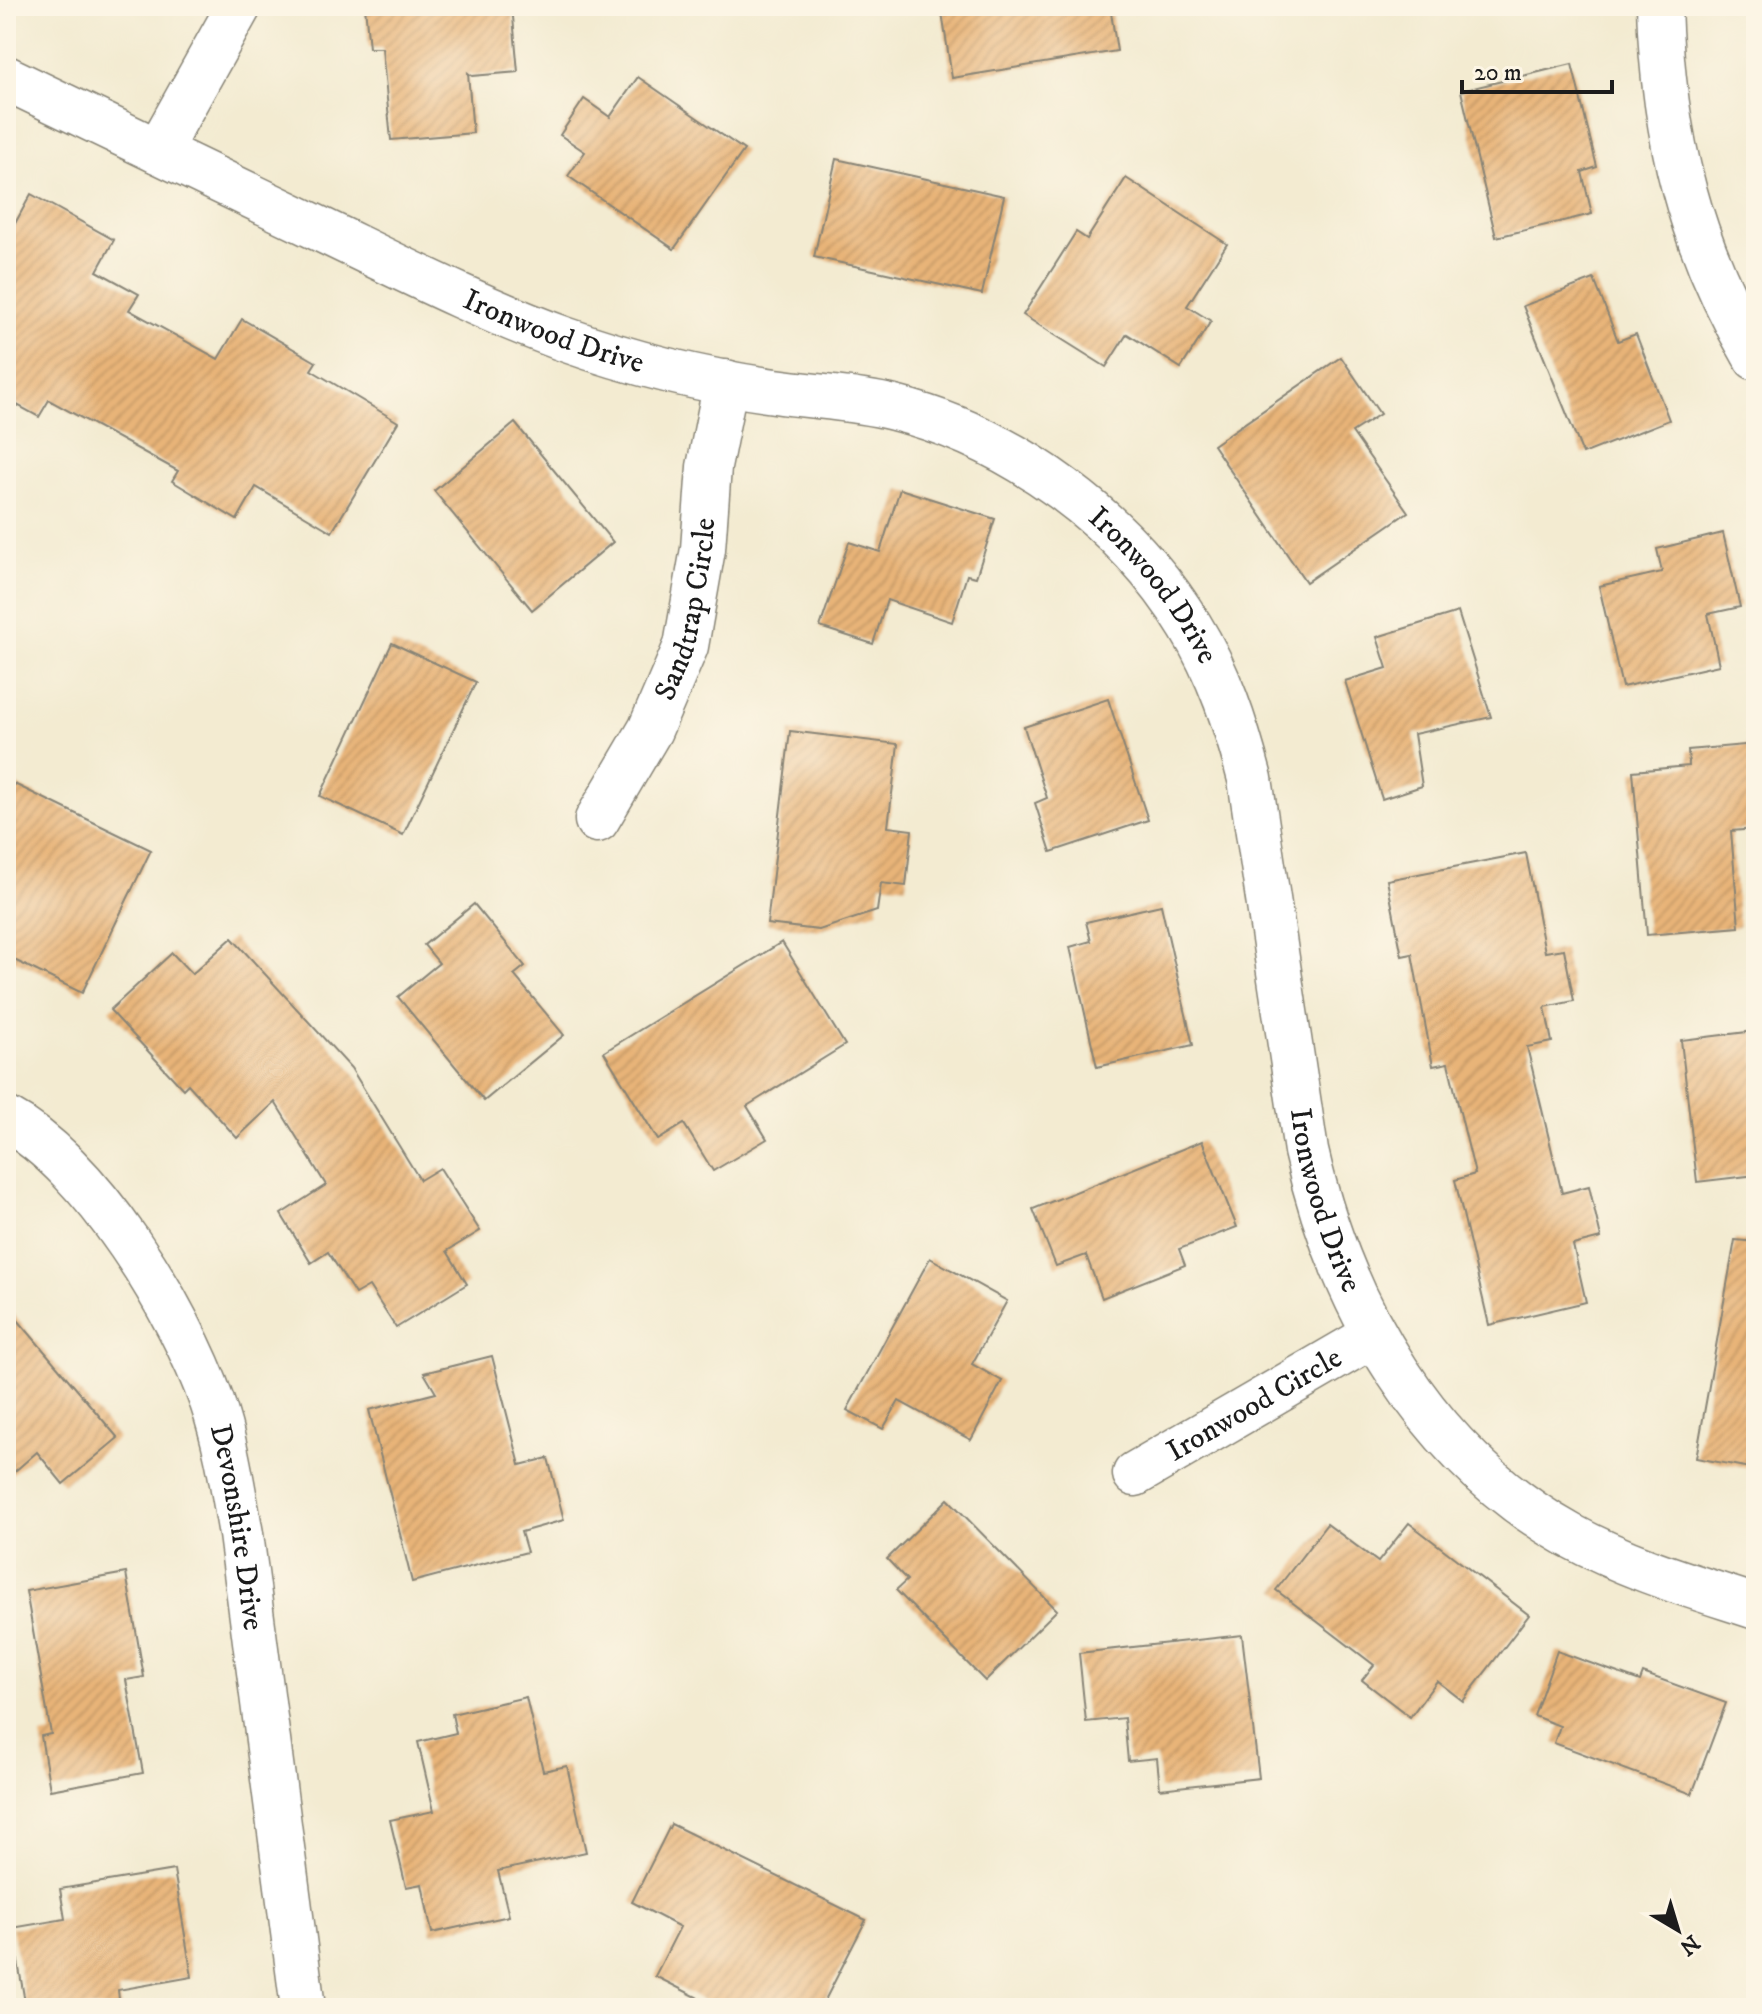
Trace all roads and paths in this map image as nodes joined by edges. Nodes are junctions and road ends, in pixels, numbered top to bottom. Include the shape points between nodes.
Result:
1 (239, 6) edge
2 (1659, 6) edge
3 (6, 78) edge
4 (158, 151) junction
5 (1756, 358) edge
6 (726, 382) junction
7 (597, 820) dead end
8 (6, 1119) edge
9 (1374, 1335) junction
10 (1135, 1474) dead end
11 (1756, 1607) edge
12 (303, 2008) edge

1 - 4 street
2 - 5 street via 1662,80 1675,162 1720,291
3 - 4 street, Ironwood Drive
4 - 6 street, Ironwood Drive via 511,318 618,356
6 - 7 street, Sandtrap Circle via 709,467 703,549 686,646 650,730
6 - 9 street, Ironwood Drive via 896,409 951,427 1020,460 1112,531 1189,625 1217,676 1250,779 1317,1199 1350,1290
8 - 12 street, Devonshire Drive via 53,1153 119,1231 186,1341 212,1403 241,1534
9 - 10 street, Ironwood Circle
9 - 11 street, Ironwood Drive via 1420,1406 1523,1504 1618,1559

